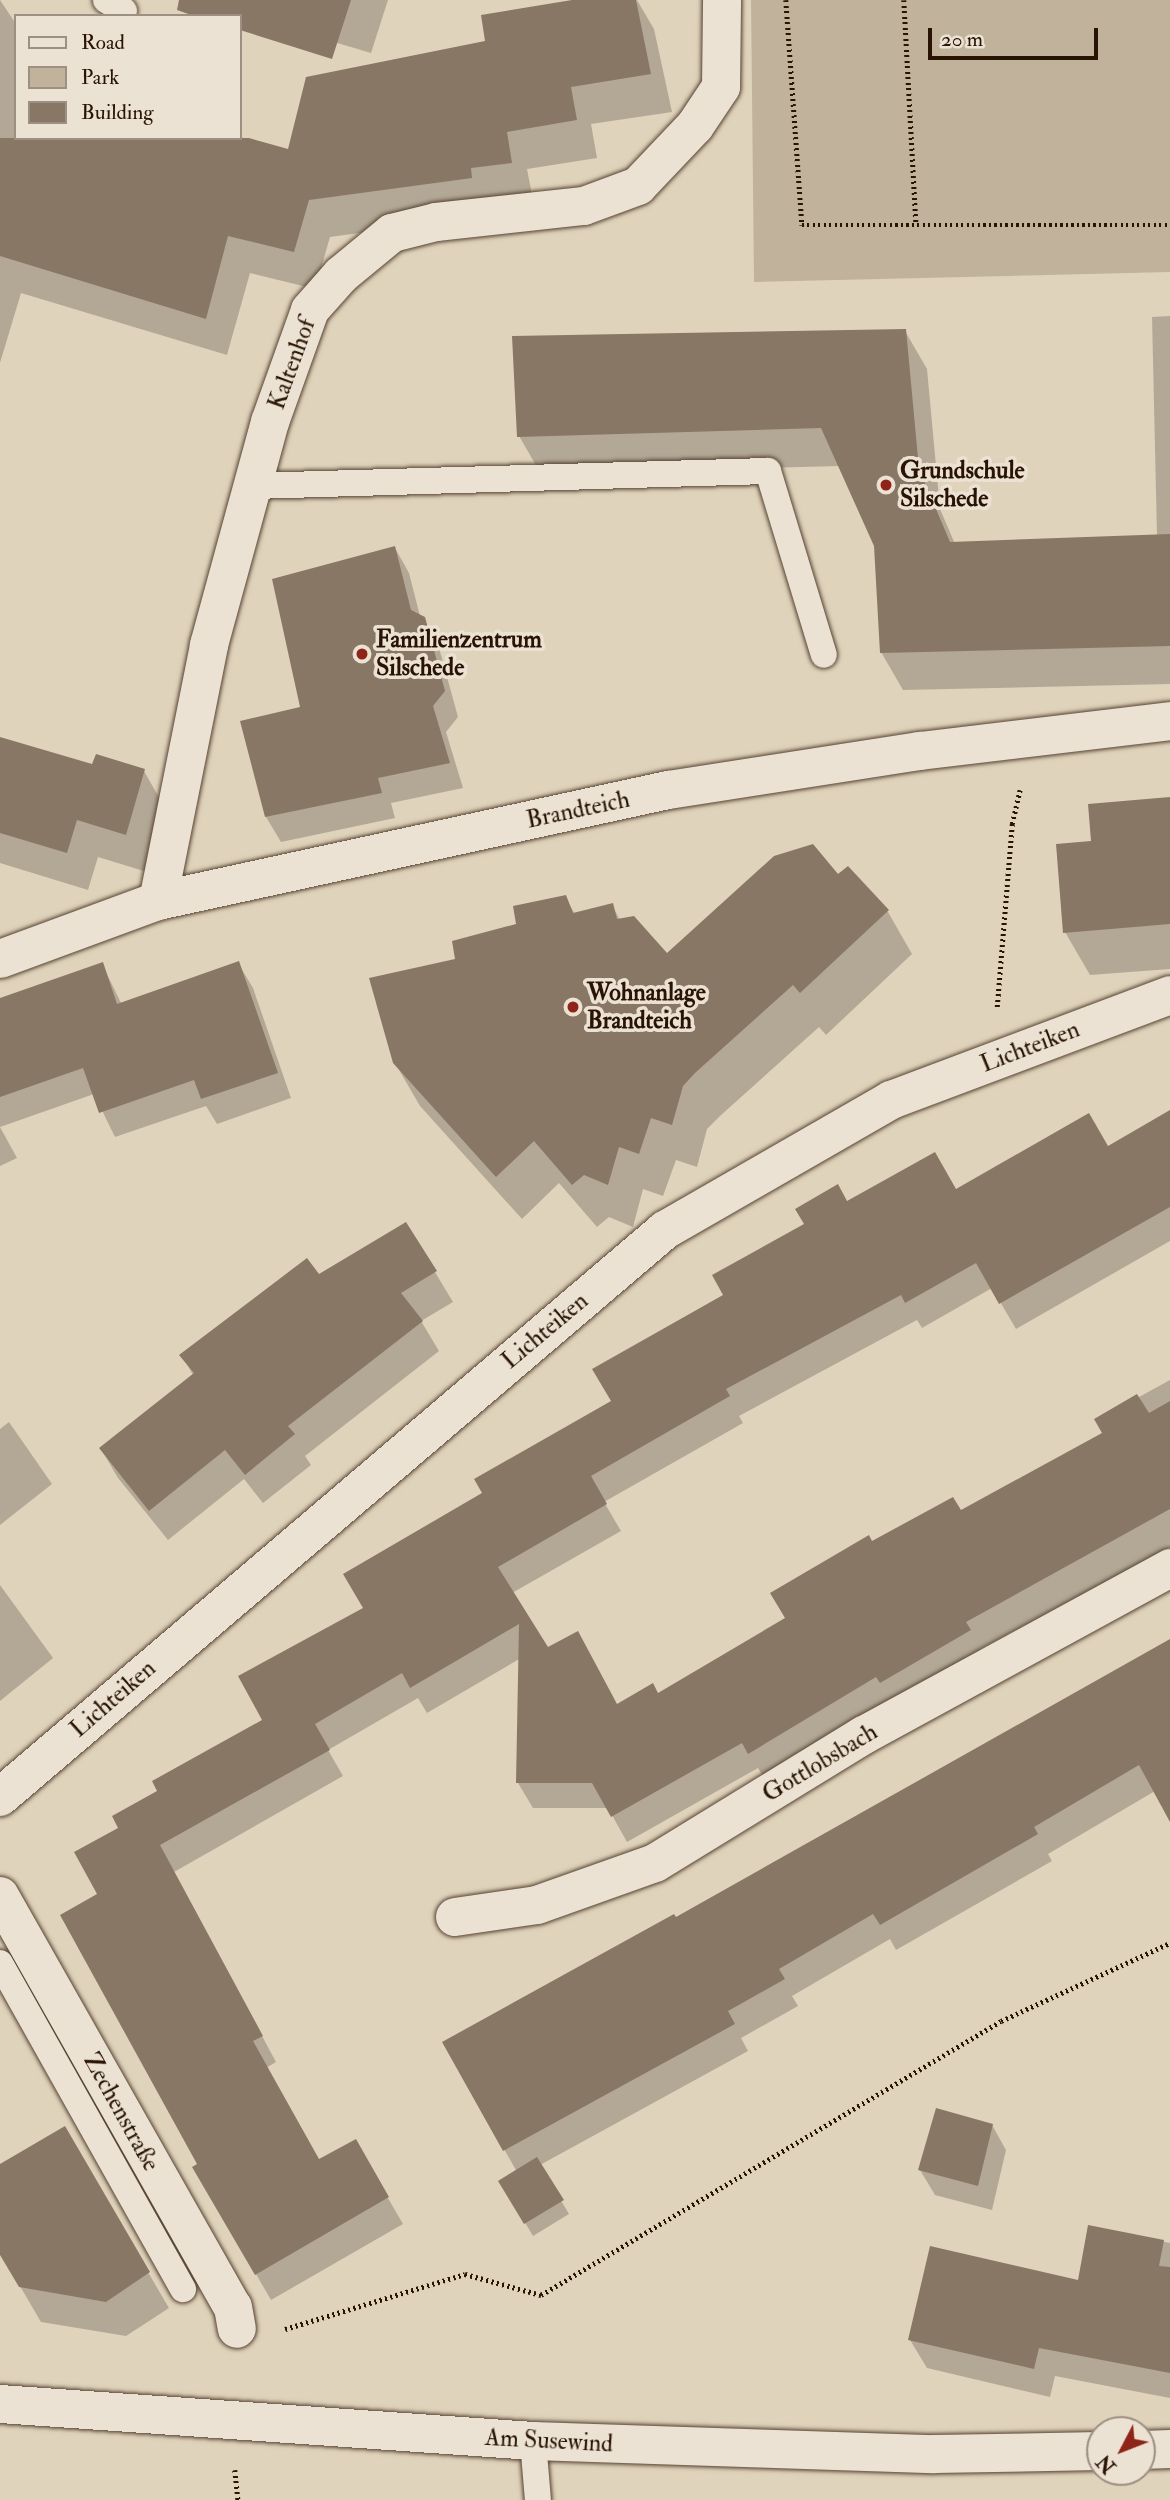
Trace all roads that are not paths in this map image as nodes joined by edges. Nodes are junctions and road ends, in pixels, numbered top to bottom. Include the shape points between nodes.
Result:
1 (722, 0) edge
2 (254, 486) junction
3 (824, 655) dead end
4 (1170, 721) edge
5 (158, 901) junction
6 (0, 959) edge
7 (1170, 995) edge
8 (1170, 1568) edge
9 (0, 1797) edge
10 (0, 1896) edge
11 (455, 1917) dead end
12 (0, 1963) edge
13 (183, 2289) dead end
14 (237, 2329) road end
15 (0, 2404) edge
16 (533, 2441) junction
17 (1086, 2451) edge
18 (538, 2500) edge

1 - 2 street, Kaltenhof via 722,87 695,126 638,186 584,206 436,222 392,233 341,275 310,310 270,422
2 - 3 lane via 768,471
2 - 5 street, Kaltenhof via 209,645
4 - 5 street, Brandteich via 668,790
5 - 6 street, Brandteich
7 - 9 street, Lichteiken via 891,1100 665,1230
8 - 11 street, Gottlobsbach via 864,1735 655,1863 537,1905
10 - 14 street, Zechenstraße via 233,2307
12 - 13 lane
15 - 16 street, Am Susewind
16 - 17 street, Am Susewind via 934,2454
16 - 18 lane

